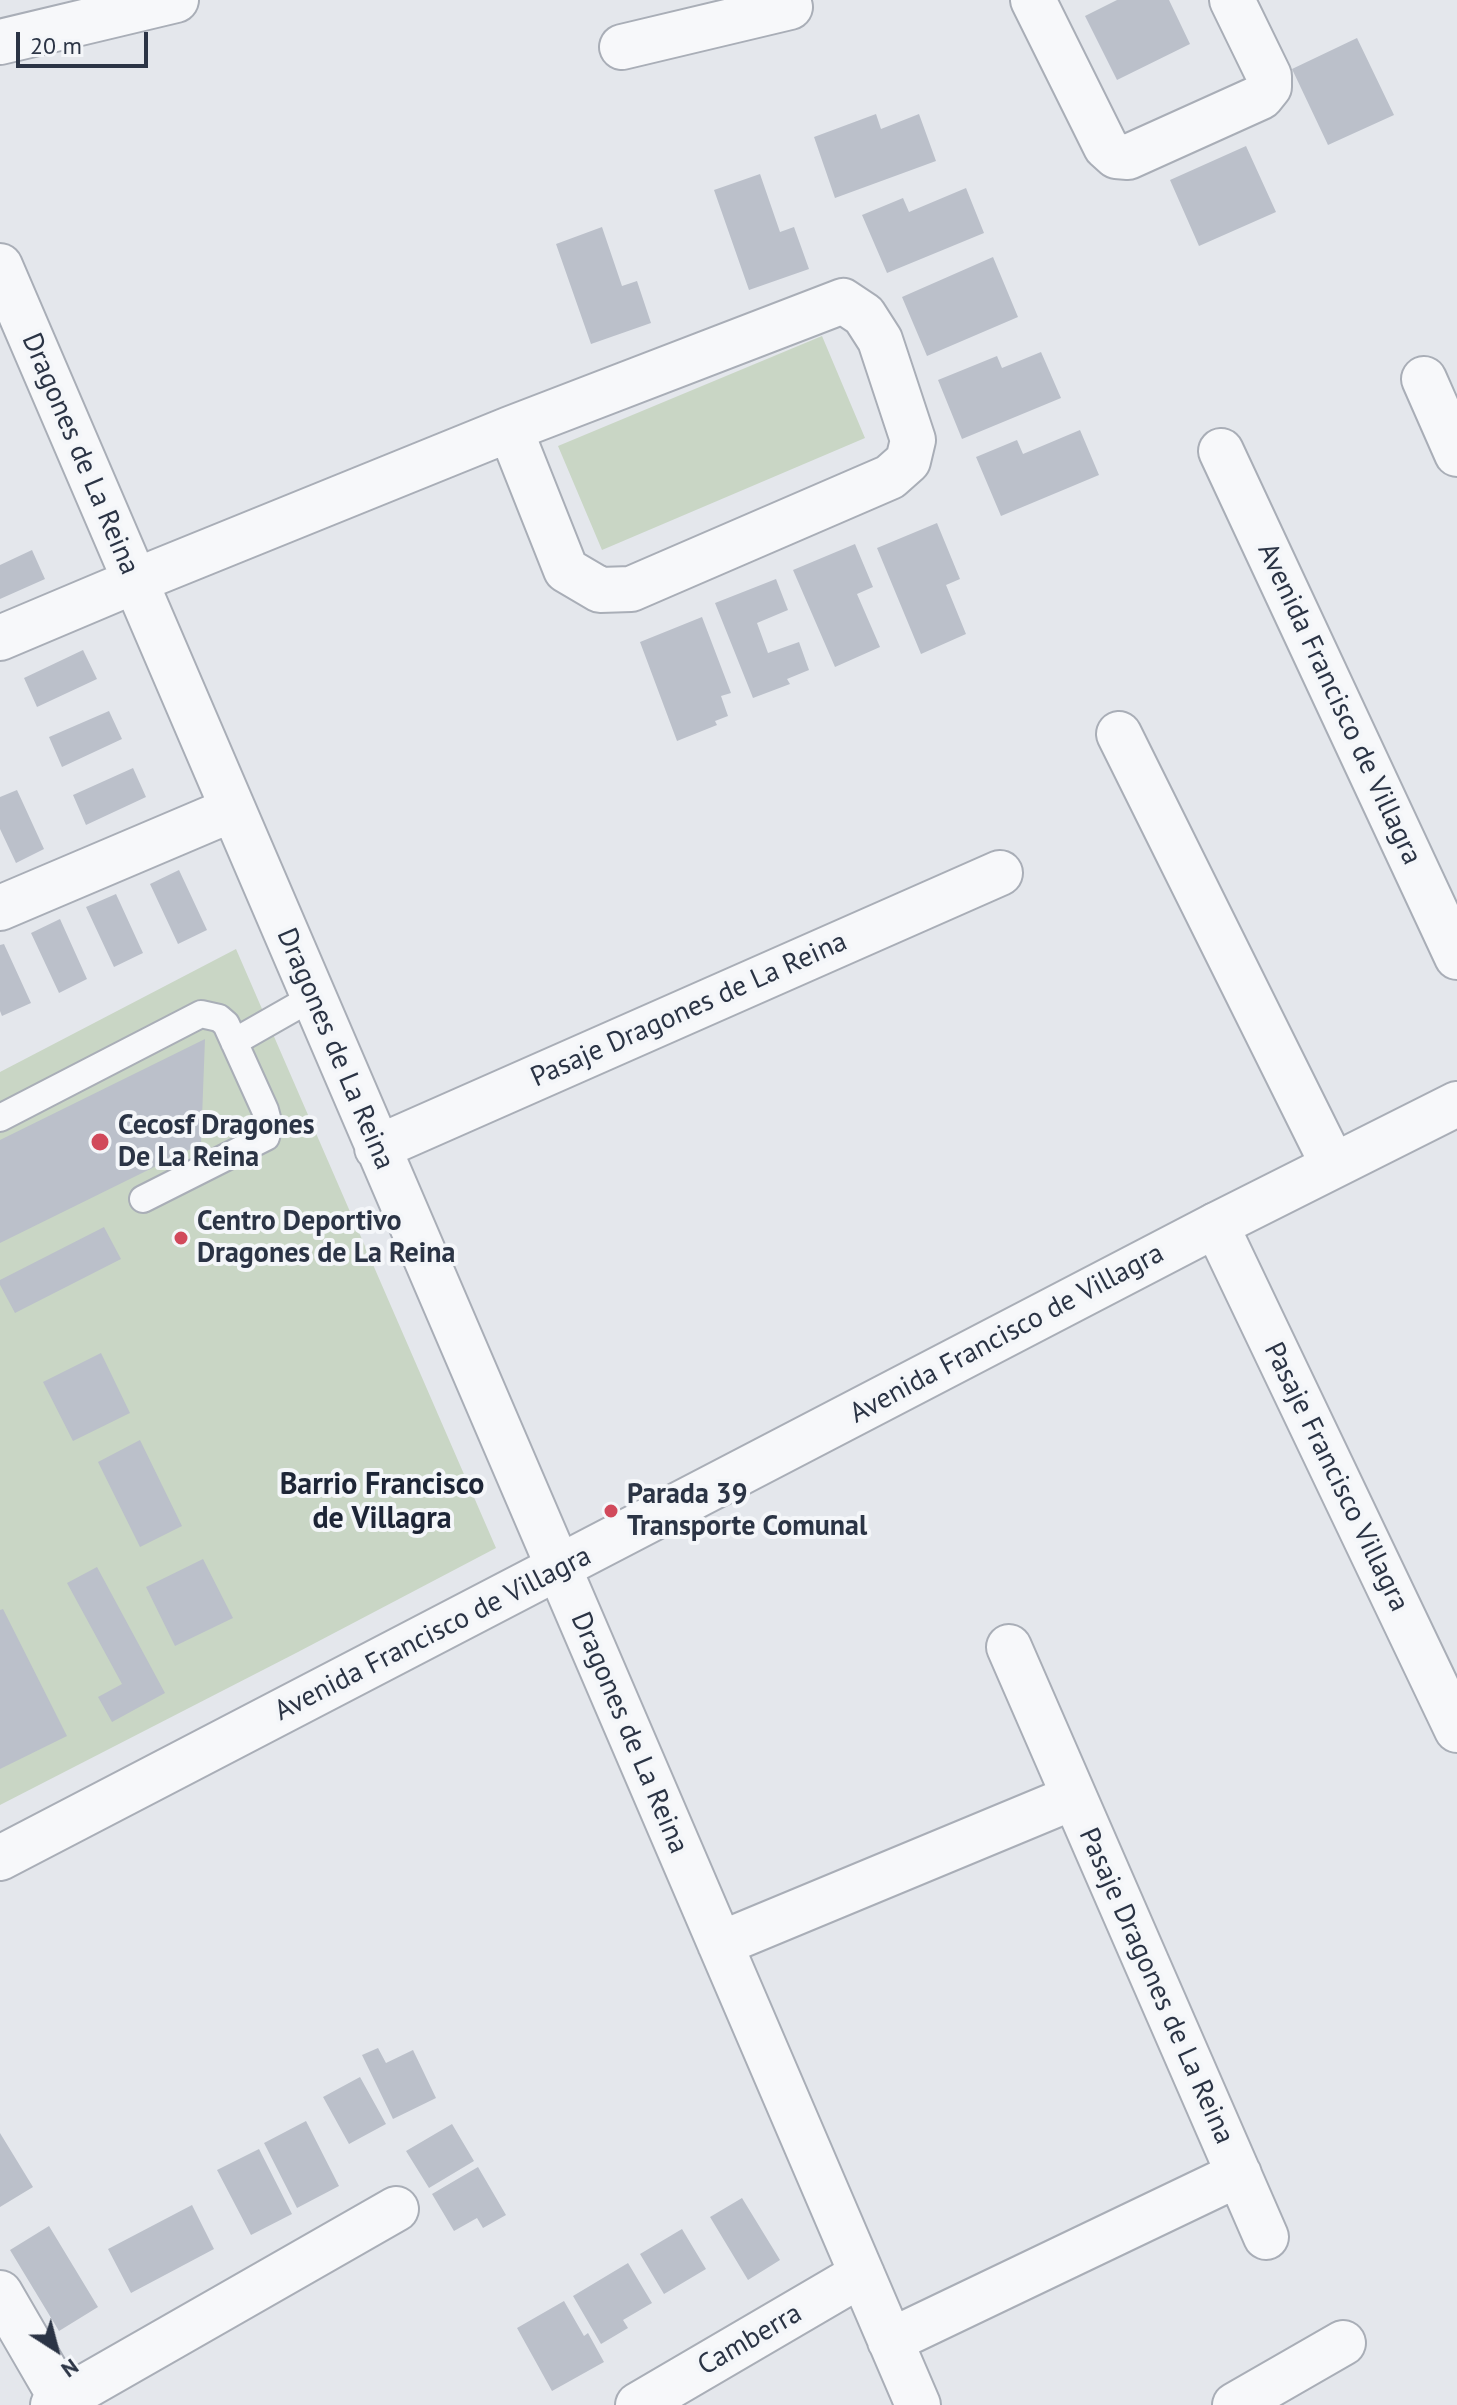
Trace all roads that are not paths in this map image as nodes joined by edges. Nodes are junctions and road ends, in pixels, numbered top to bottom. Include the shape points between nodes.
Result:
1 (176, 0) edge
2 (1033, 0) edge
3 (1232, 0) edge
4 (790, 7) dead end
5 (694, 15) edge
6 (0, 42) edge
7 (622, 47) dead end
8 (0, 266) edge
9 (15, 346) edge
10 (1424, 379) dead end
11 (510, 429) junction
12 (1221, 451) dead end
13 (1457, 454) edge
14 (135, 581) junction
15 (0, 638) edge
16 (1119, 734) dead end
17 (233, 809) junction
18 (1000, 873) dead end
19 (0, 908) edge
20 (1457, 957) edge
21 (313, 997) junction
22 (234, 1042) junction
23 (1457, 1104) edge
24 (0, 1118) edge
25 (377, 1148) junction
26 (1333, 1165) junction
27 (143, 1199) dead end
28 (1216, 1225) junction
29 (557, 1569) junction
30 (1009, 1647) dead end
31 (1457, 1730) edge
32 (1074, 1797) junction
33 (0, 1858) edge
34 (720, 1944) junction
35 (1239, 2174) junction
36 (396, 2209) dead end
37 (1266, 2237) dead end
38 (862, 2274) junction
39 (0, 2293) edge
40 (890, 2341) junction
41 (1343, 2343) dead end
42 (58, 2402) edge
43 (638, 2405) edge
44 (918, 2405) edge
45 (1235, 2405) edge

1 - 6 street
2 - 3 street via 1106,147 1116,156 1128,157 1261,97 1269,87 1269,76
4 - 5 street
5 - 7 street
8 - 9 street, Dragones de La Reina
9 - 14 street, Dragones de La Reina
10 - 13 street
11 - 11 street via 843,301 864,315 880,340 913,440 908,461 890,477 631,589 600,590 566,570
11 - 14 street
12 - 20 street, Avenida Francisco de Villagra
14 - 15 street
14 - 17 street, Dragones de La Reina
16 - 26 street
17 - 19 street
17 - 21 street, Dragones de La Reina
18 - 25 street, Pasaje Dragones de La Reina
21 - 22 lane
21 - 25 street, Dragones de La Reina
22 - 24 lane via 219,1018 201,1014
22 - 27 lane via 265,1110 266,1137
23 - 26 street, Avenida Francisco de Villagra
25 - 29 street, Dragones de La Reina
26 - 28 street, Avenida Francisco de Villagra
28 - 29 street, Avenida Francisco de Villagra
28 - 31 street, Pasaje Francisco Villagra
29 - 33 street, Avenida Francisco de Villagra
29 - 34 street, Dragones de La Reina
30 - 32 street, Pasaje Dragones de La Reina
32 - 34 street, Pasaje Dragones de La Reina
32 - 35 street, Pasaje Dragones de La Reina
34 - 38 street, Dragones de La Reina
35 - 37 street, Pasaje Dragones de La Reina
35 - 40 street, Pasaje Dragones de La Reina
36 - 42 street
38 - 40 street, Dragones de La Reina
38 - 43 street, Camberra
39 - 42 street
40 - 44 street, Dragones de La Reina
41 - 45 street

